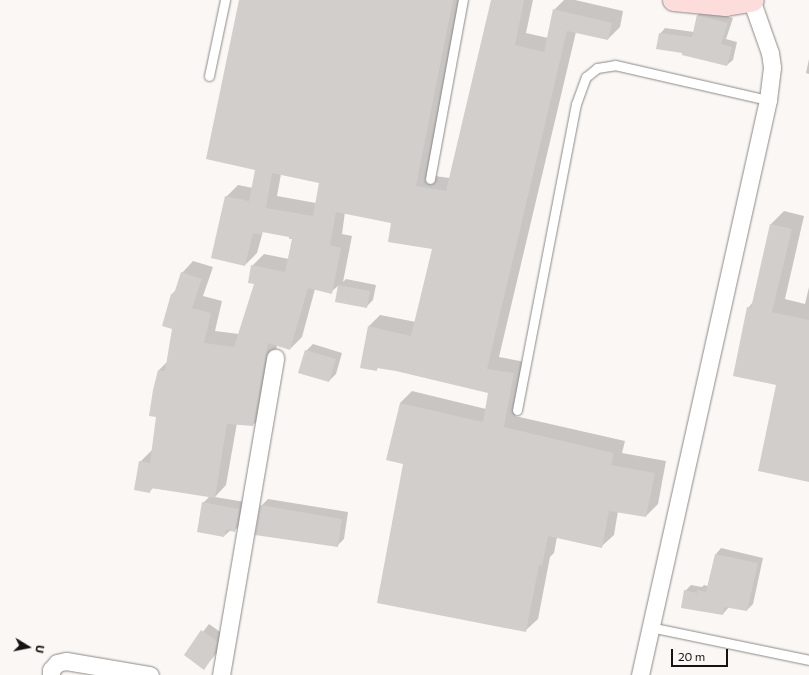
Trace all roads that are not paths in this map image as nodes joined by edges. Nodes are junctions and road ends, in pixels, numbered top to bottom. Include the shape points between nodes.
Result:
1 (225, 0) edge
2 (463, 0) edge
3 (674, 0) edge
4 (753, 1) edge
5 (209, 76) dead end
6 (768, 100) junction
7 (430, 179) dead end
8 (275, 358) dead end
9 (517, 410) dead end
10 (650, 627) junction
11 (809, 660) edge
12 (51, 675) edge
13 (150, 675) edge
14 (221, 675) edge
15 (640, 675) edge

1 - 5 lane
2 - 7 lane
3 - 4 main road via 726,5
4 - 6 street via 770,52 772,67
6 - 9 lane via 615,65 597,68 586,77 576,104
6 - 10 street
8 - 14 street
10 - 11 lane
10 - 15 street
12 - 13 street via 51,670 57,663 66,661

